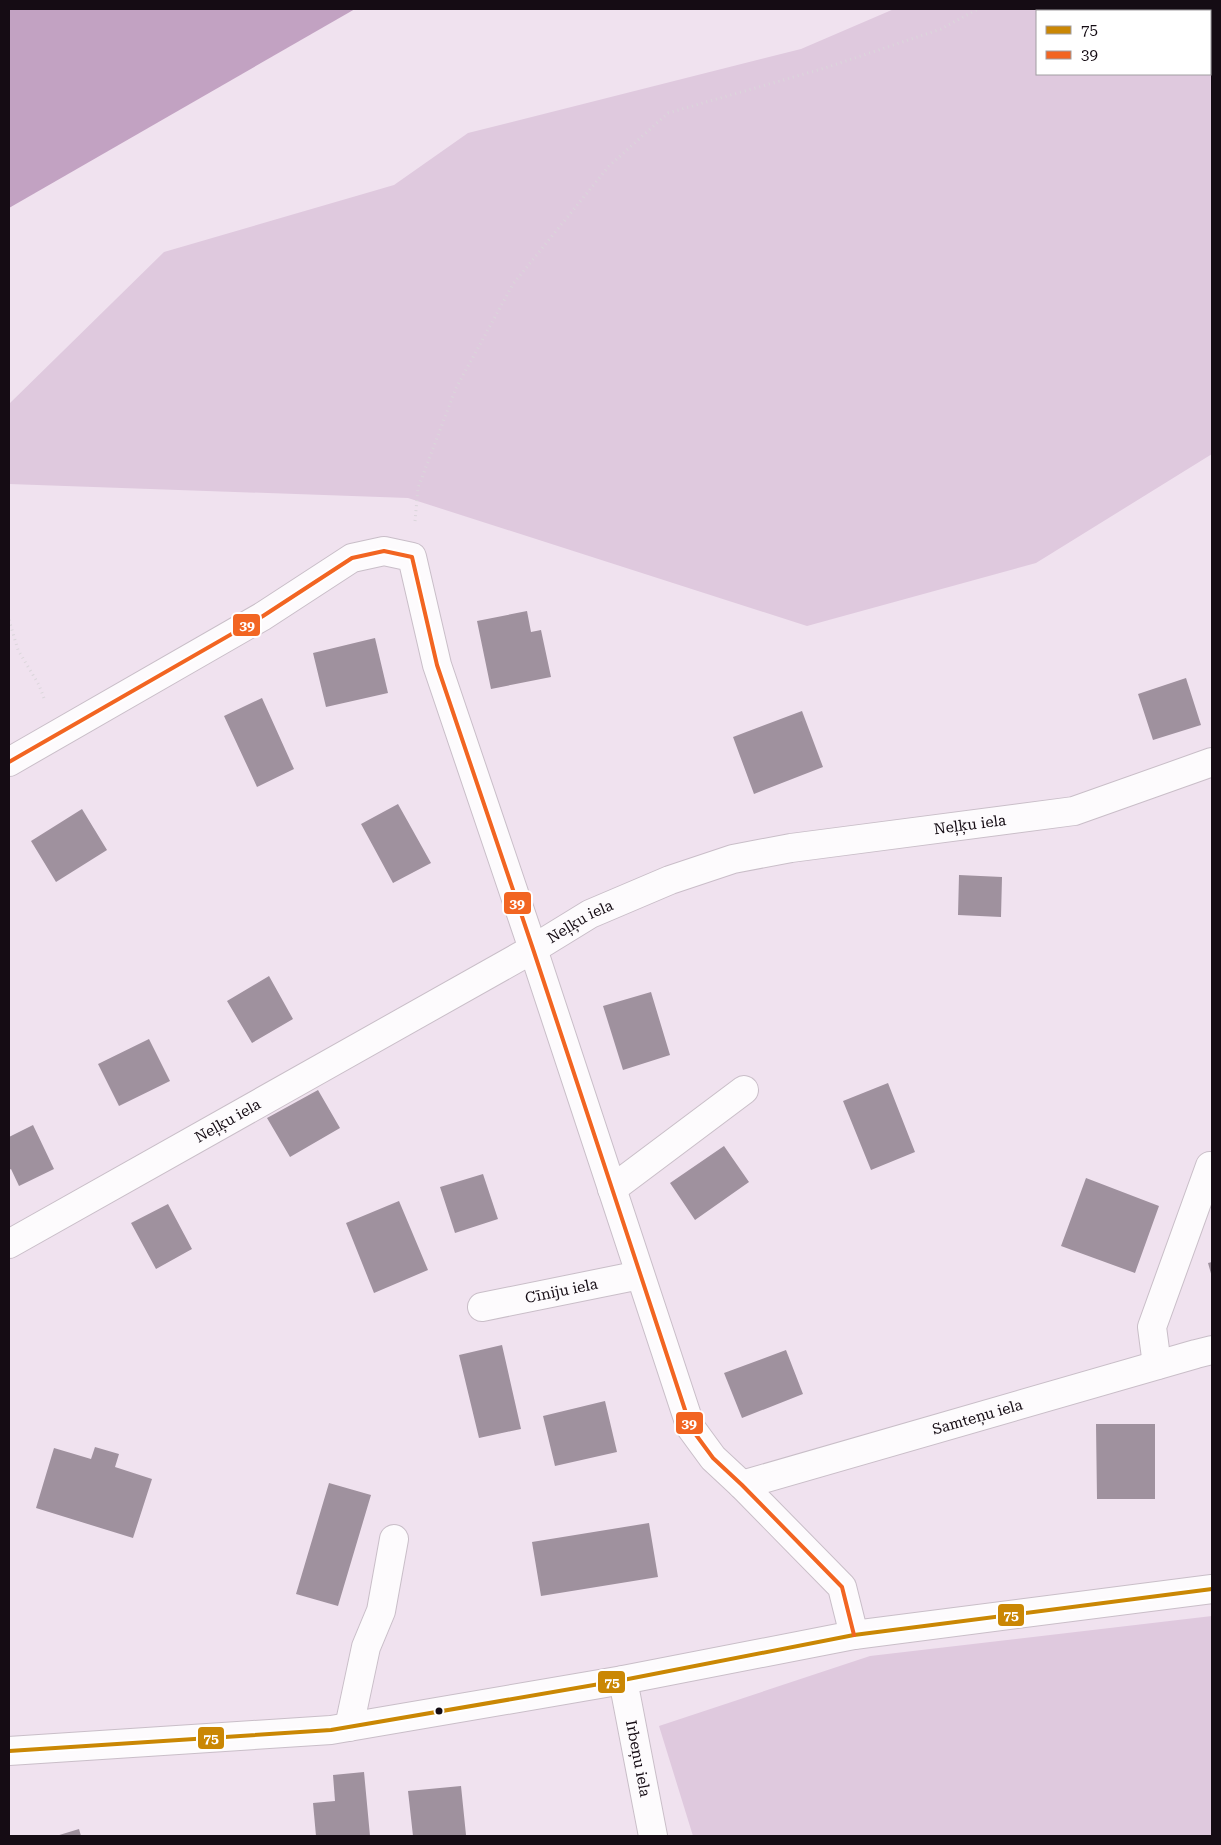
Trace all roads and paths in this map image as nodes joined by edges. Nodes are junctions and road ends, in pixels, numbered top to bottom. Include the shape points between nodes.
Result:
1 (978, 9) edge
2 (412, 557) junction
3 (9, 620) edge
4 (56, 735) junction
5 (9, 762) edge
6 (1212, 762) edge
7 (533, 949) junction
8 (744, 1090) dead end
9 (1210, 1166) dead end
10 (612, 1189) junction
11 (9, 1244) edge
12 (640, 1275) junction
13 (482, 1307) dead end
14 (1212, 1350) edge
15 (1157, 1365) junction
16 (742, 1485) junction
17 (394, 1539) dead end
18 (1212, 1589) edge
19 (854, 1635) junction
20 (623, 1680) junction
21 (349, 1727) junction
22 (9, 1751) edge
23 (653, 1836) edge

1 - 2 path via 941,29 825,68 668,113 609,166 513,284 456,388 418,488
2 - 4 street via 384,551 352,558 262,616
2 - 7 street via 436,666
3 - 4 path via 18,650 40,685
4 - 5 street
6 - 7 street, Neļķu iela via 1074,811 792,848 733,859 670,880 590,914
7 - 10 street
7 - 11 street, Neļķu iela
8 - 10 street
9 - 15 street via 1152,1327
10 - 12 street
12 - 13 street, Cīniju iela
12 - 16 street via 691,1428 713,1458
14 - 15 street, Samteņu iela
15 - 16 street, Samteņu iela
16 - 19 street via 842,1588
17 - 21 street via 381,1611 366,1647
18 - 19 street
19 - 20 street
20 - 21 street
20 - 23 street, Irbeņu iela
21 - 22 street

